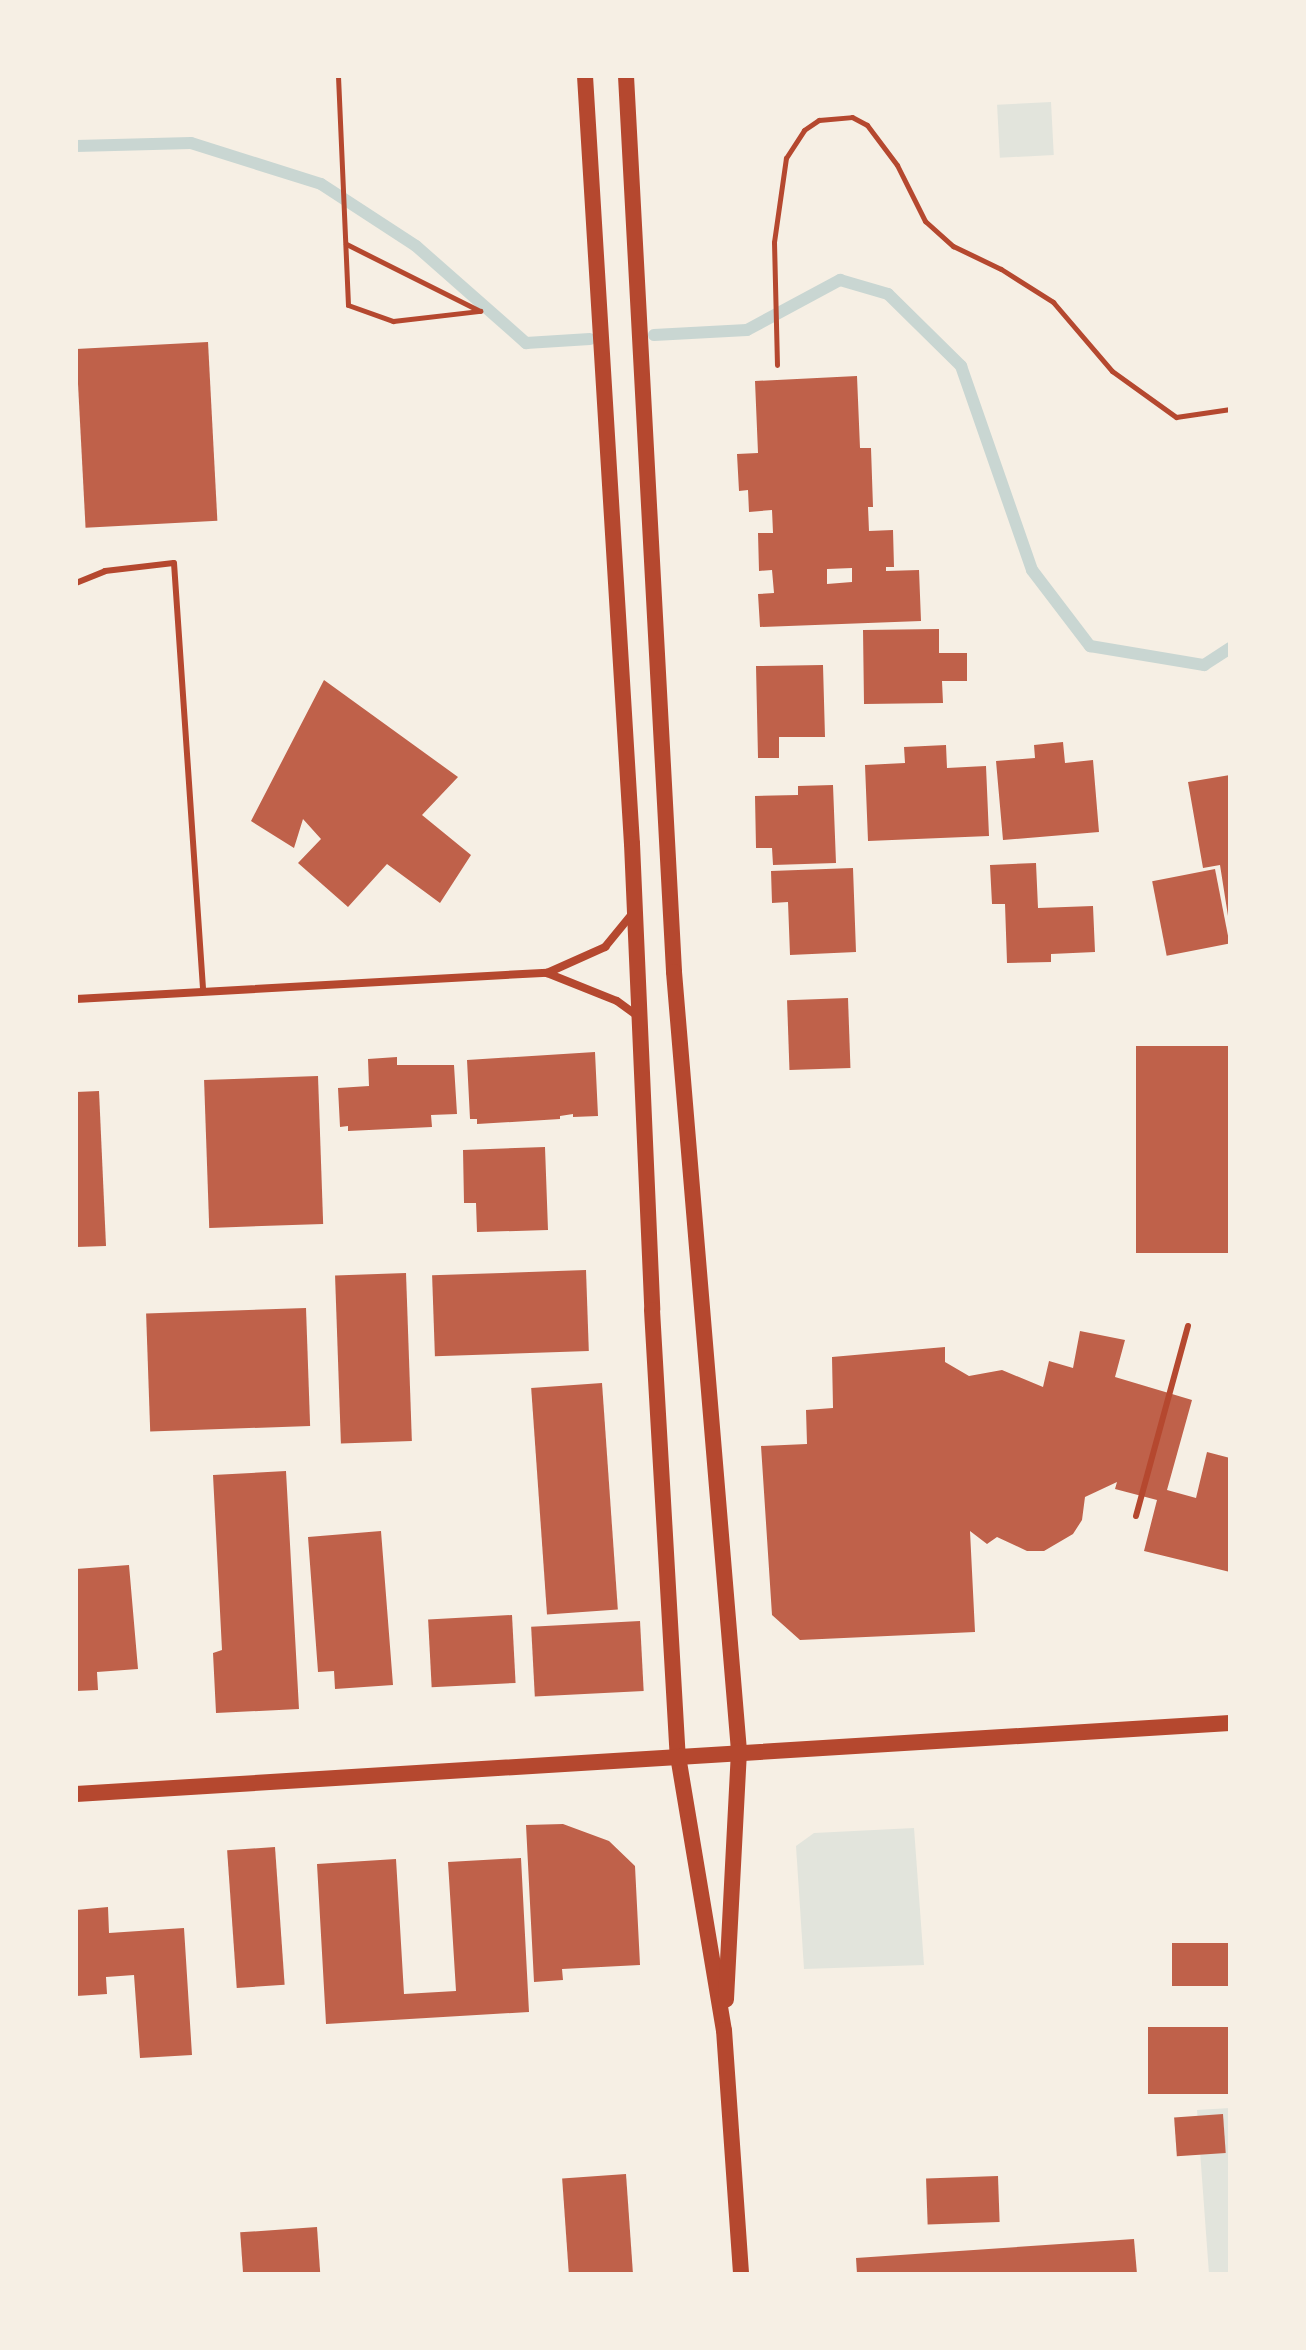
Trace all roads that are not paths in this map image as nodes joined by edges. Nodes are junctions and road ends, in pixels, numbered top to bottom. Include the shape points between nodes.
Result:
1 (585, 76) edge
2 (626, 76) edge
3 (76, 583) edge
4 (634, 911) junction
5 (547, 973) junction
6 (203, 991) junction
7 (76, 999) edge
8 (639, 1017) junction
9 (1188, 1326) dead end
10 (1136, 1516) dead end
11 (1230, 1723) edge
12 (739, 1751) junction
13 (678, 1756) junction
14 (76, 1794) edge
15 (724, 2030) junction
16 (741, 2274) edge

1 - 4 main road
2 - 12 main road via 674,972
3 - 6 lane via 105,571 174,563
4 - 5 street via 605,947
4 - 8 main road
5 - 6 street
5 - 8 street via 617,1001
6 - 7 street
8 - 13 main road
9 - 10 lane
11 - 12 main road
12 - 13 main road
12 - 15 main road
13 - 14 main road
13 - 15 main road
15 - 16 main road

